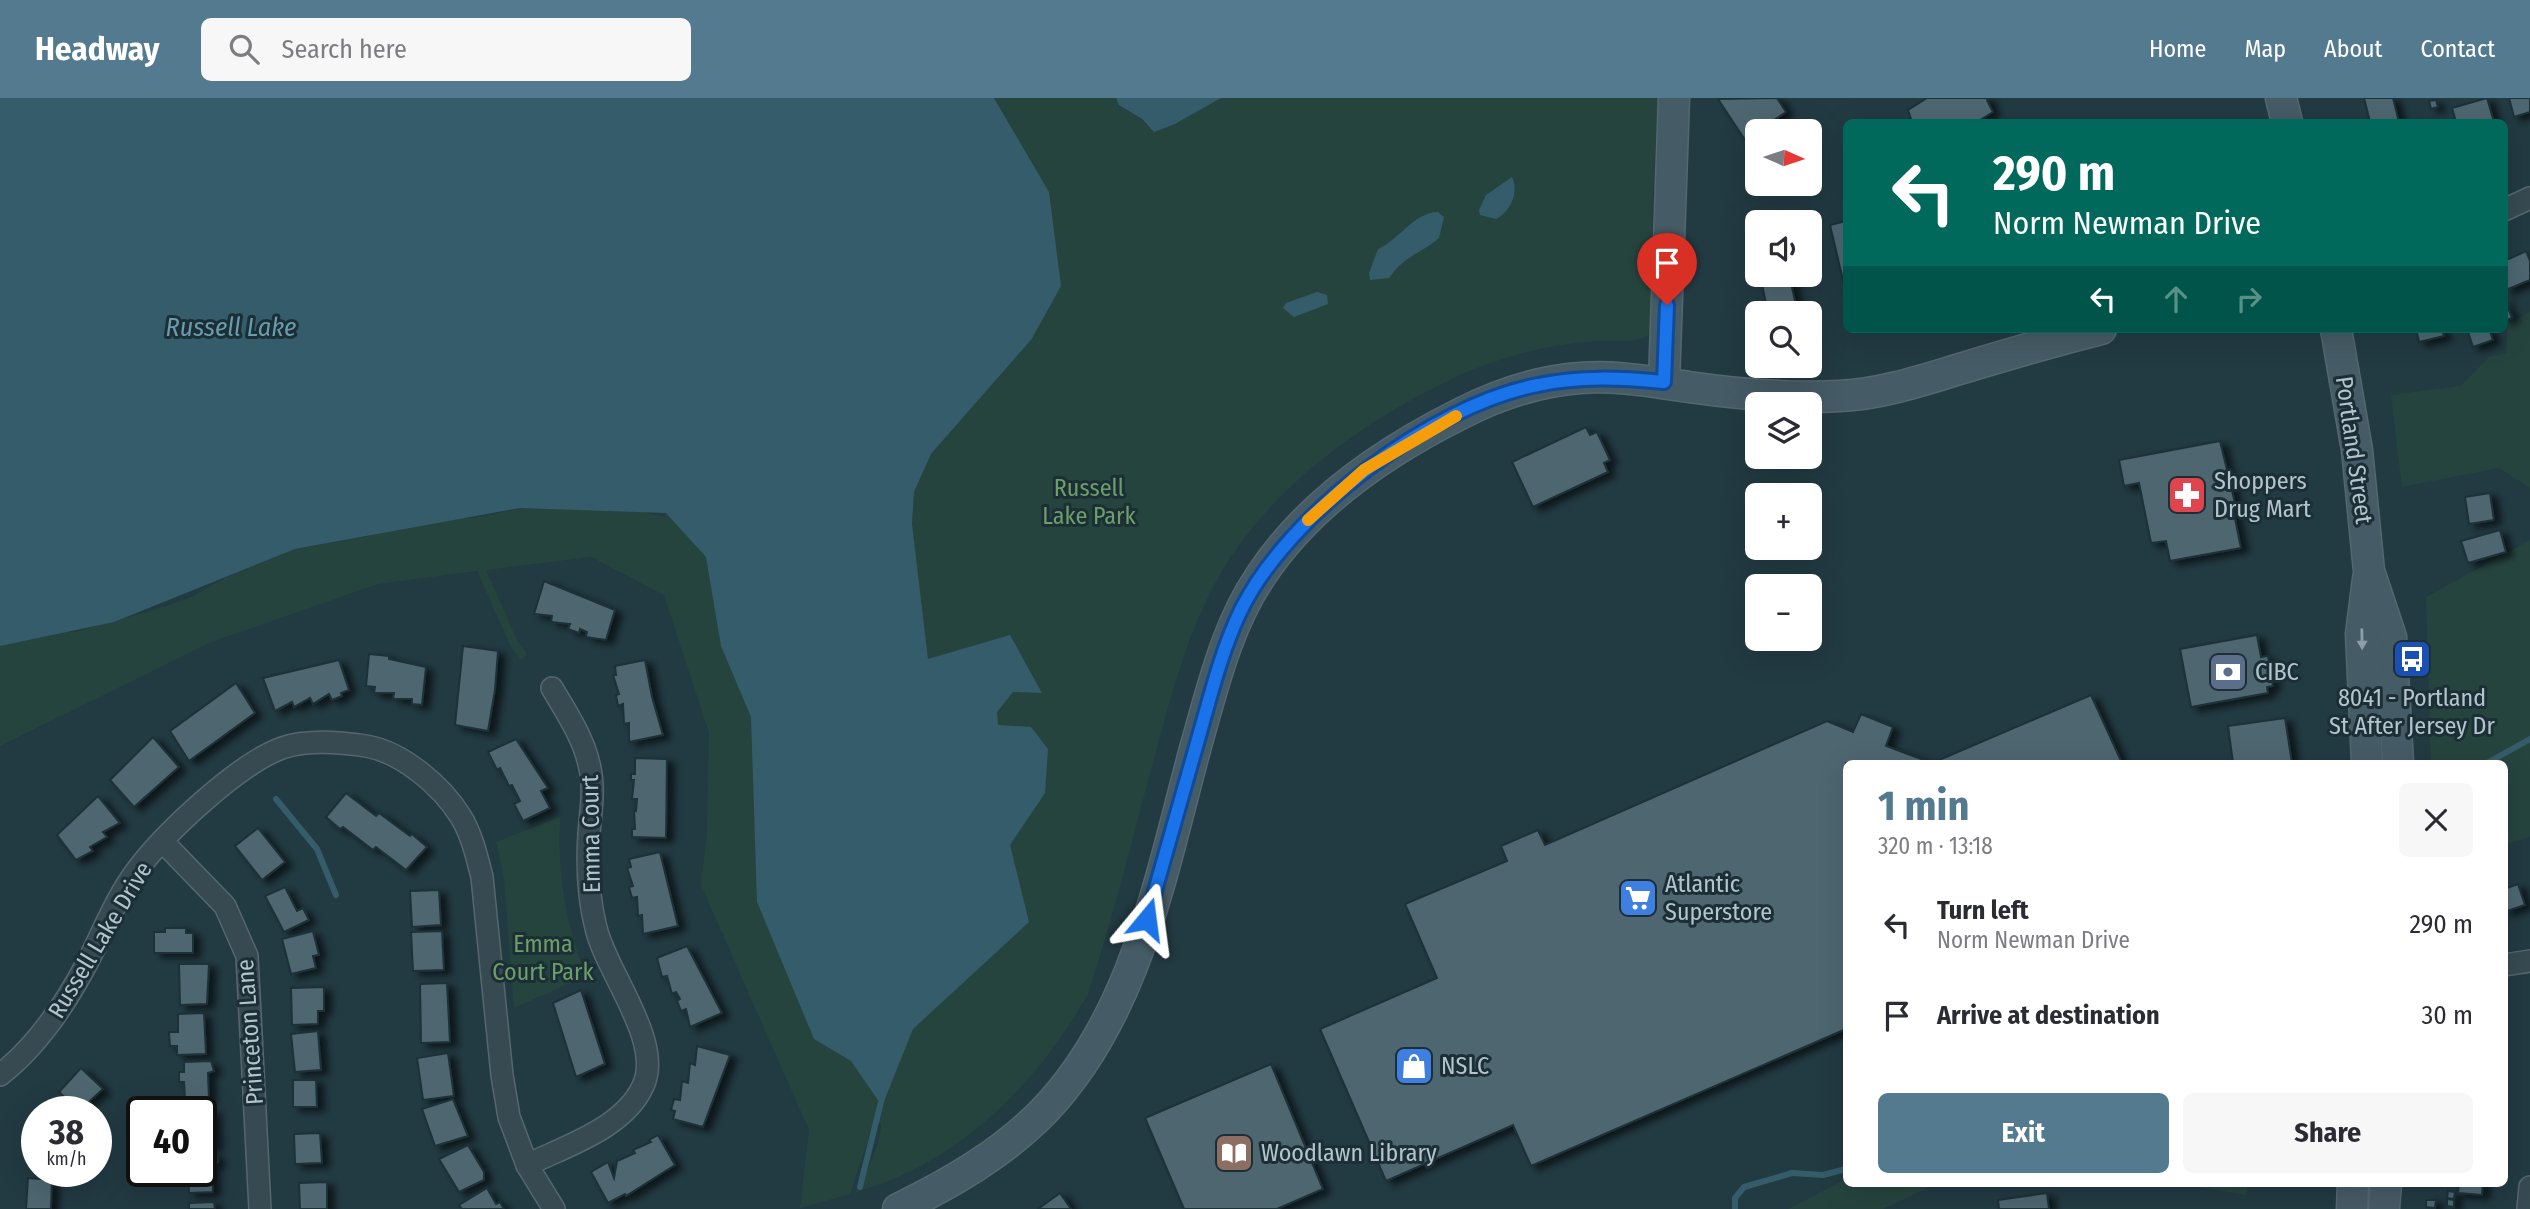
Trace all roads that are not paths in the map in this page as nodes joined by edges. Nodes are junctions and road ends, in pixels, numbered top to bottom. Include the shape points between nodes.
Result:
1 (1674, 98) edge
2 (2281, 98) edge
3 (2286, 119) edge
4 (2530, 198) edge
5 (2508, 208) edge
6 (2087, 333) edge
7 (2337, 333) edge
8 (1664, 382) junction
9 (2369, 571) junction
10 (552, 688) dead end
11 (2367, 760) edge
12 (2398, 760) edge
13 (163, 842) junction
14 (2530, 961) edge
15 (2508, 964) edge
16 (0, 1075) edge
17 (527, 1165) junction
18 (2354, 1187) edge
19 (2386, 1187) edge
20 (2530, 1187) edge
21 (260, 1209) edge
22 (554, 1209) edge
23 (898, 1209) edge
24 (2352, 1209) edge
25 (2384, 1209) edge
26 (2528, 1209) edge

1 - 8 street
2 - 3 street
4 - 5 street
6 - 8 street via 1923,380 1844,396 1771,395
7 - 9 street, Portland Street via 2357,450
8 - 23 street via 1580,378 1500,396 1426,432 1364,470 1301,527 1272,559 1240,612 1216,675 1147,919 1125,984 1097,1042 1045,1110 1017,1135 969,1172
9 -> 11 street, Portland Street via 2361,634
9 - 12 street, Portland Street via 2391,637
10 - 17 street, Emma Court via 581,738 590,765 589,880 596,929 642,1036 649,1065 635,1101 606,1126
13 - 16 street, Russell Lake Drive via 137,870 86,965 37,1042
13 - 17 street, Russell Lake Drive via 230,780 282,748 308,743 377,748 405,762 442,793 462,817 482,877 502,1075 509,1116
13 - 21 street, Princeton Lane via 225,906 247,956
14 - 15 street
17 - 22 street, Russell Lake Drive
18 - 24 street
19 - 25 street
20 - 26 street

